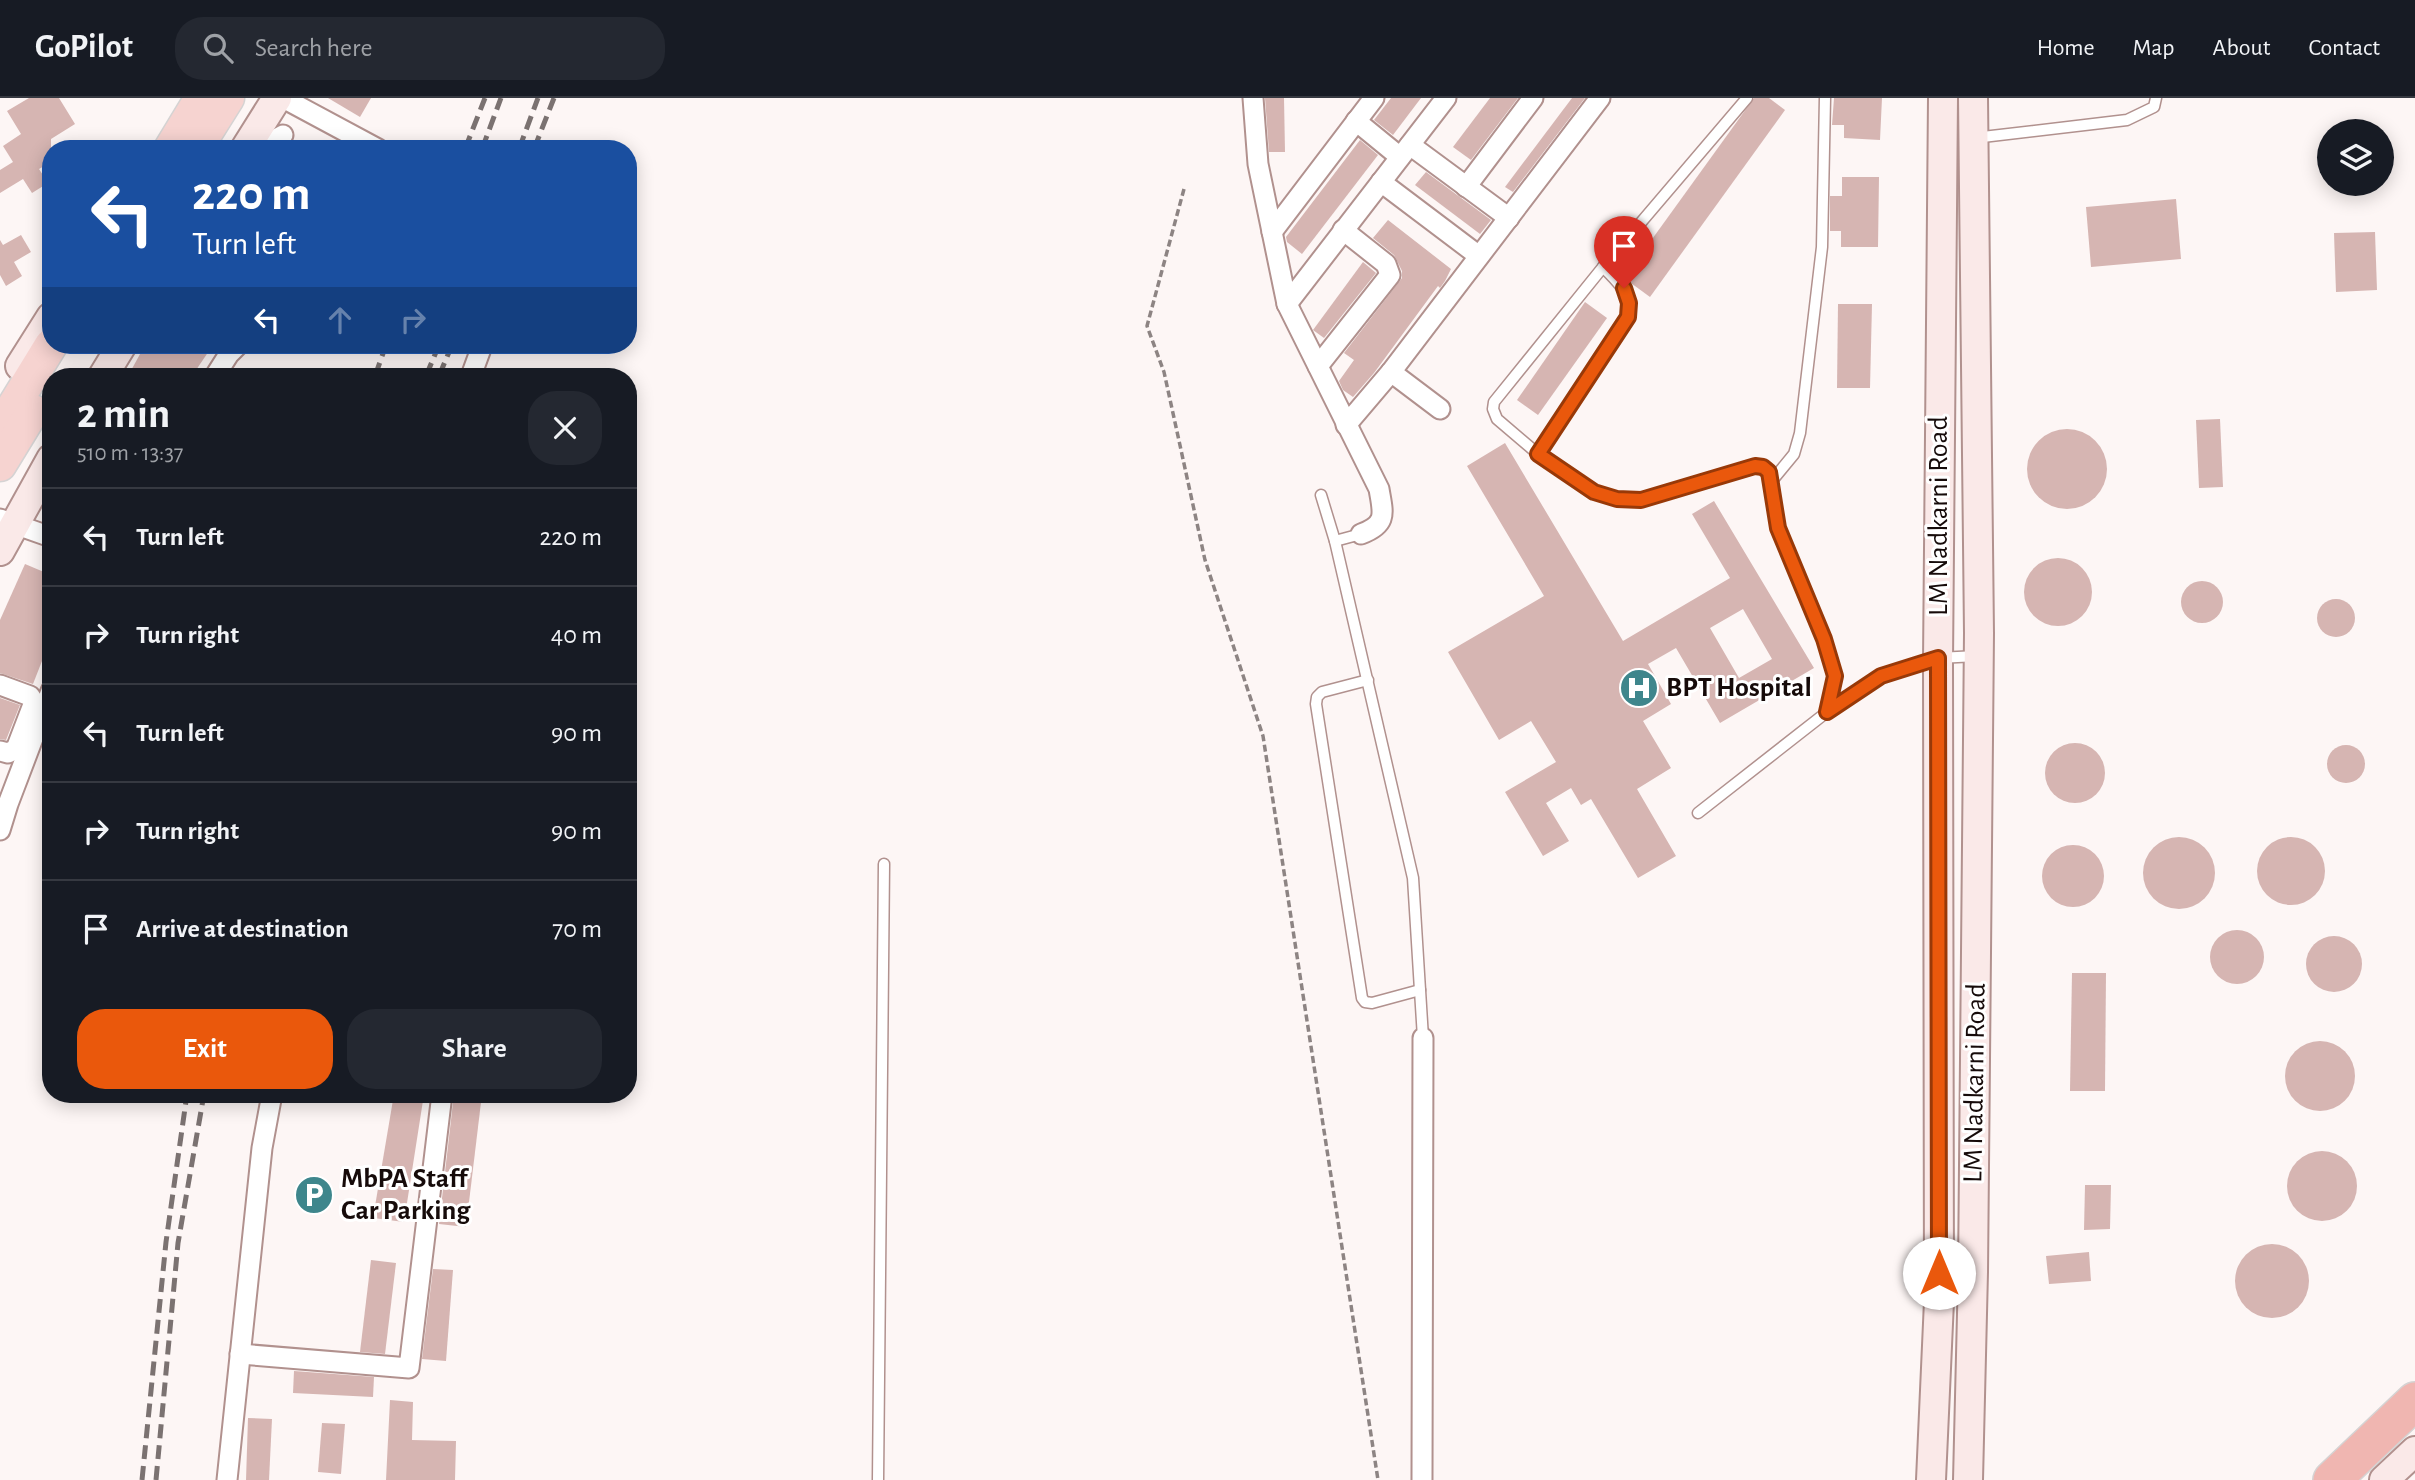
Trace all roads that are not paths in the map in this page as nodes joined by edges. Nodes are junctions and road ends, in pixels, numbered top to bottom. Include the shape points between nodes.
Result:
1 (184, 98) edge
2 (201, 98) edge
3 (228, 98) edge
4 (277, 98) edge
5 (283, 98) edge
6 (1253, 98) edge
7 (1374, 98) edge
8 (1446, 98) edge
9 (1533, 98) edge
10 (1600, 98) edge
11 (1747, 98) edge
12 (1825, 98) edge
13 (1943, 98) edge
14 (1973, 98) edge
15 (2156, 98) edge
16 (1356, 121) junction
17 (1958, 138) junction
18 (158, 140) edge
19 (175, 140) edge
20 (202, 140) edge
21 (251, 140) edge
22 (355, 140) edge
23 (1405, 151) junction
24 (1381, 182) junction
25 (1466, 187) junction
26 (1508, 218) junction
27 (1343, 230) junction
28 (1272, 232) junction
29 (1479, 256) junction
30 (1603, 267) junction
31 (1287, 304) junction
32 (42, 331) edge
33 (45, 354) edge
34 (1318, 366) junction
35 (1391, 372) junction
36 (42, 397) edge
37 (0, 398) edge
38 (1440, 409) dead end
39 (1346, 425) junction
40 (0, 428) edge
41 (1538, 454) junction
42 (0, 465) edge
43 (42, 472) edge
44 (1771, 482) junction
45 (1321, 495) dead end
46 (8, 521) edge
47 (42, 534) edge
48 (1361, 534) joint
49 (1335, 541) junction
50 (0, 551) edge
51 (1979, 656) junction
52 (1938, 658) junction
53 (1368, 680) junction
54 (0, 685) edge
55 (1827, 712) junction
56 (42, 735) edge
57 (0, 751) edge
58 (1698, 813) dead end
59 (0, 830) edge
60 (884, 864) dead end
61 (1420, 990) junction
62 (1423, 1038) joint
63 (270, 1103) edge
64 (441, 1103) edge
65 (240, 1354) junction
66 (2415, 1387) edge
67 (2415, 1401) edge
68 (2415, 1433) edge
69 (2415, 1451) edge
70 (227, 1480) edge
71 (878, 1480) edge
72 (1422, 1480) edge
73 (1931, 1480) edge
74 (1968, 1480) edge
75 (2318, 1480) edge
76 (2332, 1480) edge
77 (2368, 1480) edge
78 (2384, 1480) edge

1 - 18 street
2 - 19 main road
3 - 20 main road
4 - 21 street
5 - 22 street
6 - 28 street via 1258,164
7 - 16 street
8 - 23 street
9 - 25 street
10 - 26 street
11 - 30 lane
12 - 44 lane via 1822,247 1800,433 1794,454
13 - 17 street, LM Nadkarni Road
14 - 17 street, LM Nadkarni Road
15 - 17 lane via 2154,107 2127,120
16 - 23 street
16 - 28 street
17 - 51 street, LM Nadkarni Road
17 - 52 street, LM Nadkarni Road
23 - 24 street
23 - 25 street
24 - 27 street
24 - 29 street
25 - 26 street
26 - 29 street
27 - 31 street
27 - 34 street via 1386,264 1390,275
28 - 31 street
29 - 35 street
30 - 41 lane via 1624,288 1628,317
30 - 41 lane via 1494,402 1497,419
31 - 34 street
32 - 37 street
33 - 40 main road
34 - 39 street
35 - 38 street
35 - 39 street
36 - 42 main road
39 - 48 street via 1379,489 1383,513 1377,525
41 - 44 lane via 1594,492 1617,499 1641,500 1755,466 1769,472
43 - 46 street
44 - 55 lane via 1778,528 1835,676
45 - 49 lane
46 - 47 street
46 - 50 street
48 - 49 lane
49 - 53 lane
51 - 52 lane
51 - 74 street, LM Nadkarni Road
52 - 55 lane via 1881,676
52 - 73 street, LM Nadkarni Road via 1939,1301
53 - 61 lane via 1413,878
53 - 61 lane via 1322,692 1316,704 1362,998 1372,1003
54 - 57 street via 30,696 34,702 16,748
55 - 58 lane
56 - 59 street
60 - 71 lane
61 - 62 lane
62 - 72 street
63 - 65 street
64 - 65 street via 409,1368
65 - 70 street
66 - 75 street
67 - 76 highway
68 - 77 highway
69 - 78 street

